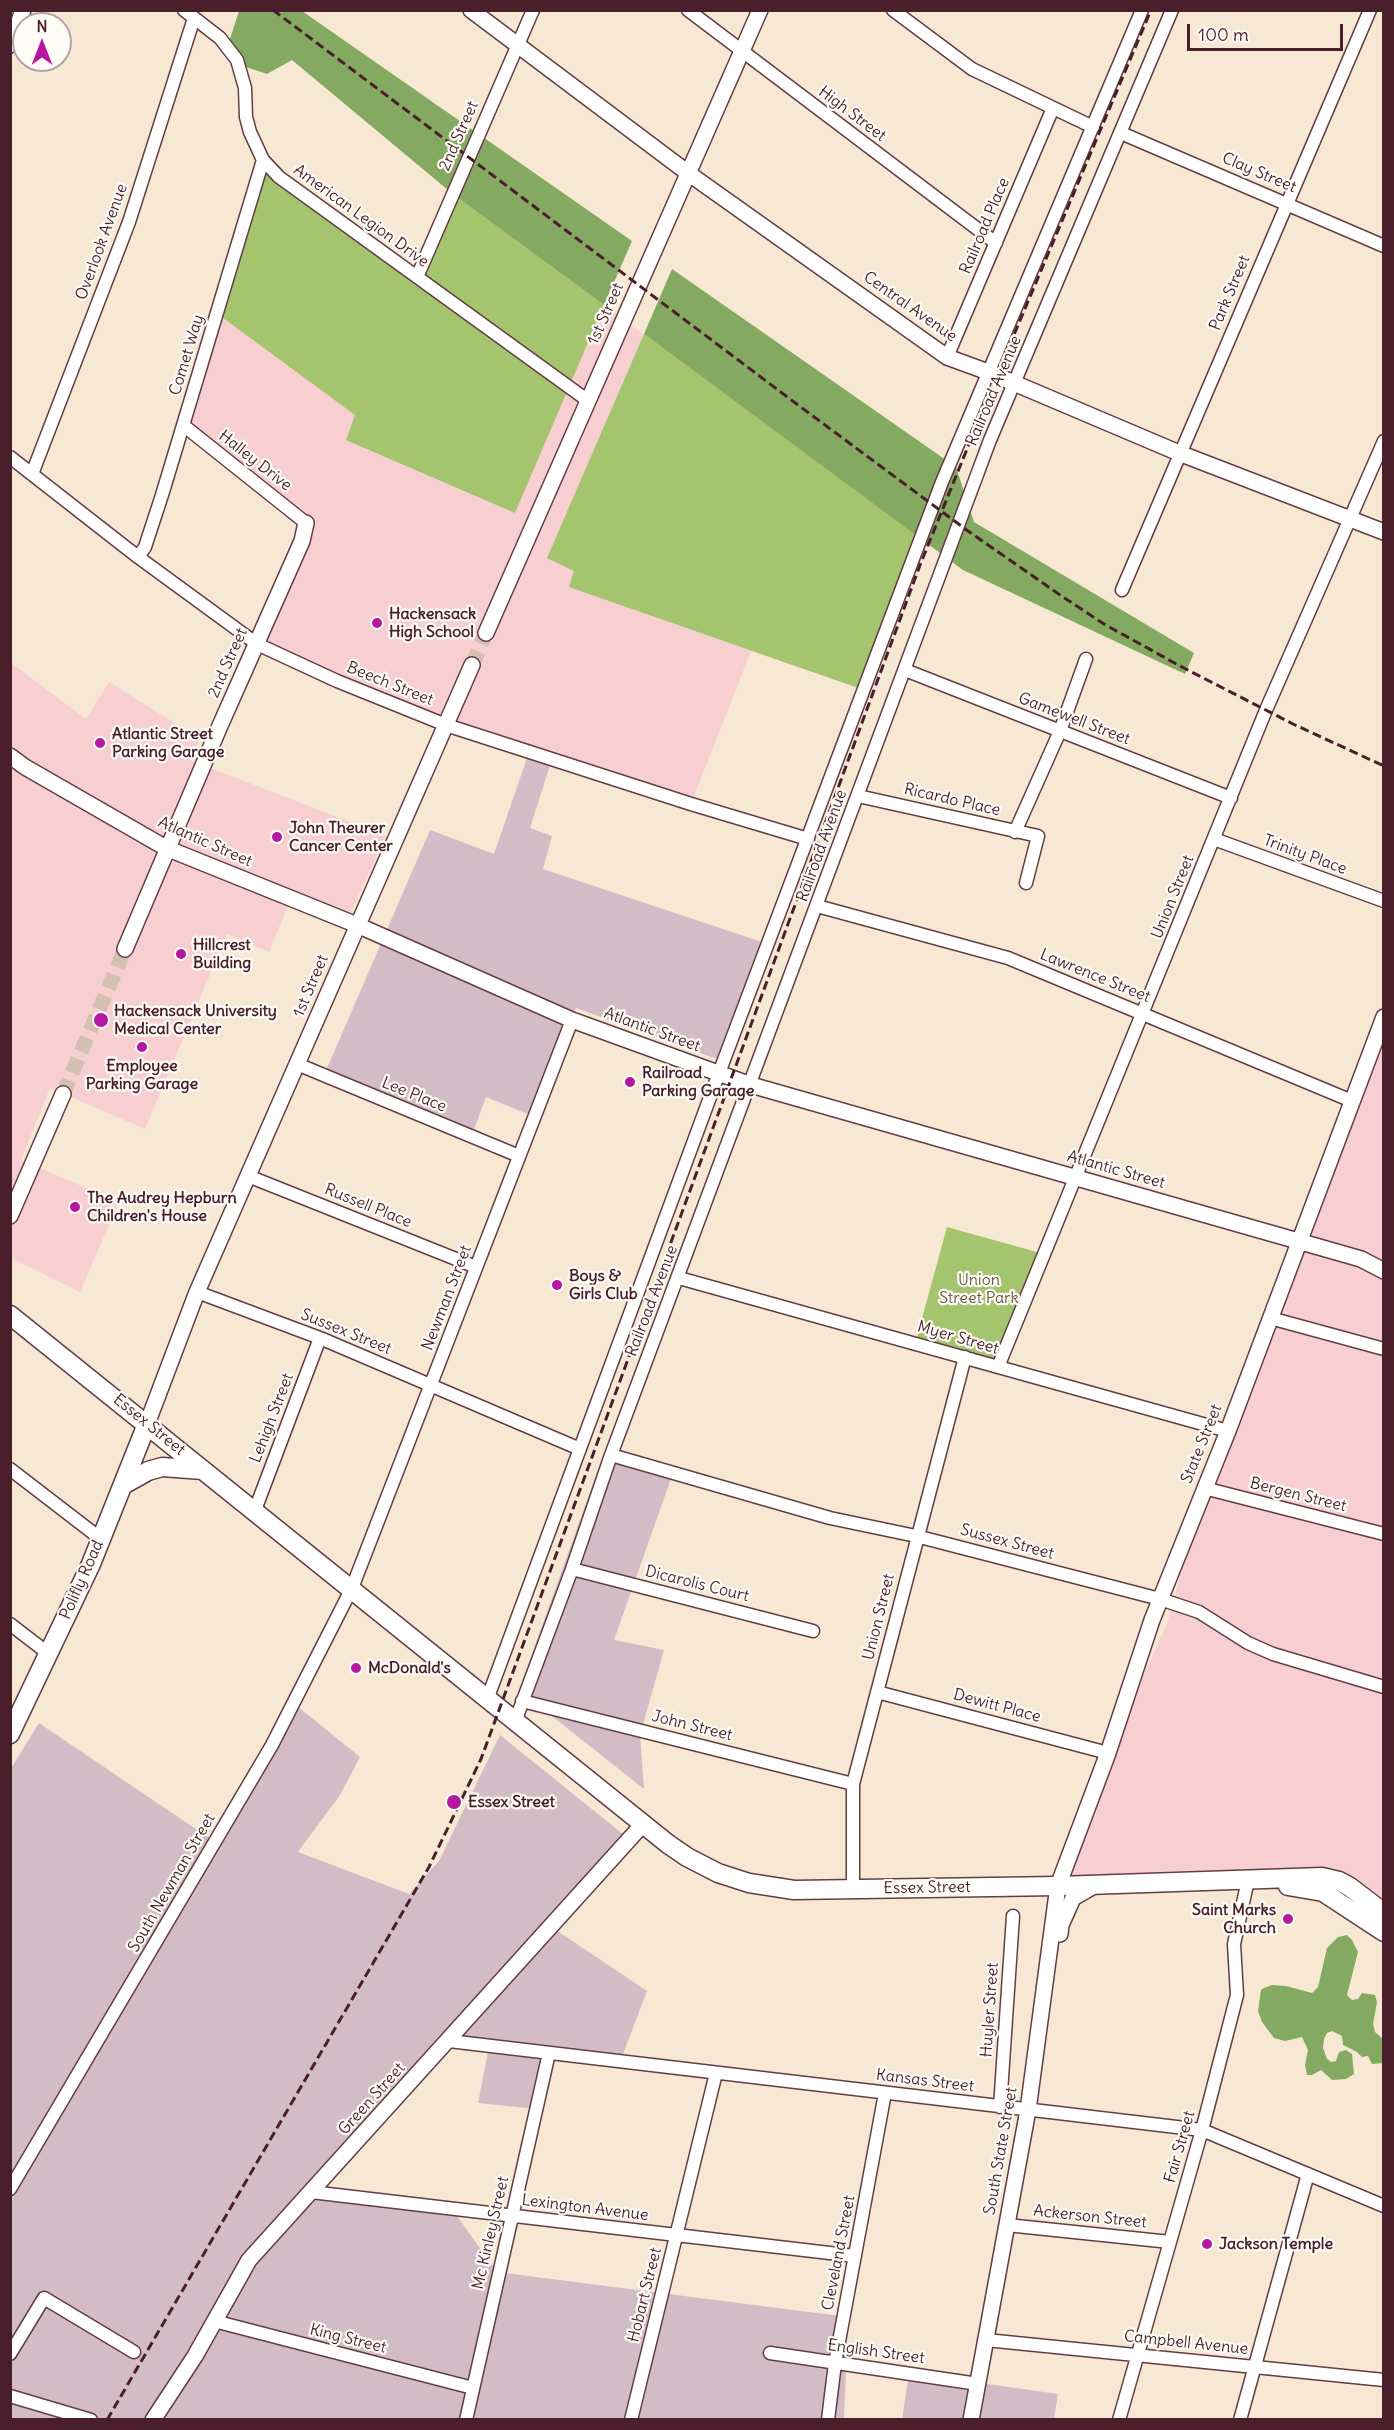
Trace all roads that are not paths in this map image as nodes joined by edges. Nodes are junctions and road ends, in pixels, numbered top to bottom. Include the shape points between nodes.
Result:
1 (23, 10) edge
2 (471, 10) edge
3 (533, 10) edge
4 (688, 10) edge
5 (760, 10) edge
6 (893, 10) edge
7 (1142, 10) edge
8 (1172, 10) edge
9 (1370, 10) edge
10 (189, 14) edge
11 (10, 45) edge
12 (518, 46) junction
13 (742, 51) junction
14 (1053, 108) junction
15 (1093, 127) junction
16 (1121, 132) junction
17 (263, 160) junction
18 (688, 173) junction
19 (1287, 202) junction
20 (996, 243) junction
21 (1383, 246) edge
22 (417, 277) junction
23 (947, 357) junction
24 (988, 372) junction
25 (1015, 383) junction
26 (587, 399) junction
27 (183, 425) junction
28 (1383, 441) edge
29 (1179, 453) junction
30 (10, 457) edge
31 (32, 474) junction
32 (1350, 519) junction
33 (306, 523) joint
34 (1383, 532) edge
35 (138, 558) junction
36 (1122, 590) dead end
37 (486, 633) tunnel mouth
38 (257, 644) junction
39 (1086, 659) dead end
40 (472, 665) tunnel mouth
41 (904, 670) junction
42 (446, 725) junction
43 (1060, 731) junction
44 (10, 756) edge
45 (858, 796) junction
46 (1231, 798) junction
47 (1015, 832) junction
48 (808, 839) junction
49 (1214, 839) junction
50 (166, 848) junction
51 (1026, 884) dead end
52 (1383, 902) edge
53 (817, 906) junction
54 (357, 925) junction
55 (125, 949) tunnel mouth
56 (1143, 1014) junction
57 (1383, 1017) edge
58 (572, 1020) junction
59 (297, 1064) junction
60 (718, 1073) junction
61 (751, 1085) junction
62 (63, 1094) tunnel mouth
63 (1352, 1101) junction
64 (519, 1156) junction
65 (248, 1176) junction
66 (1076, 1177) junction
67 (10, 1216) edge
68 (1299, 1242) junction
69 (476, 1268) junction
70 (1383, 1271) edge
71 (679, 1278) junction
72 (197, 1292) junction
73 (10, 1315) edge
74 (1270, 1318) junction
75 (320, 1338) junction
76 (1383, 1349) edge
77 (965, 1357) junction
78 (998, 1367) junction
79 (431, 1385) junction
80 (147, 1424) junction
81 (1228, 1431) junction
82 (580, 1449) junction
83 (611, 1455) junction
84 (10, 1469) edge
85 (205, 1470) junction
86 (123, 1485) junction
87 (1204, 1488) junction
88 (255, 1510) junction
89 (1383, 1534) edge
90 (916, 1536) junction
91 (101, 1539) junction
92 (572, 1569) junction
93 (352, 1588) junction
94 (1160, 1599) junction
95 (10, 1623) edge
96 (813, 1631) dead end
97 (49, 1654) junction
98 (1383, 1687) edge
99 (877, 1692) junction
100 (488, 1697) junction
101 (522, 1701) junction
102 (516, 1719) junction
103 (10, 1734) edge
104 (1108, 1753) junction
105 (853, 1784) junction
106 (644, 1823) junction
107 (1248, 1880) junction
108 (1095, 1885) junction
109 (1058, 1886) junction
110 (853, 1889) junction
111 (1013, 1916) dead end
112 (1381, 1921) edge
113 (1049, 1955) junction
114 (449, 2041) junction
115 (549, 2053) junction
116 (716, 2073) junction
117 (885, 2093) junction
118 (1000, 2107) junction
119 (1028, 2110) junction
120 (1202, 2130) junction
121 (1308, 2175) junction
122 (10, 2189) edge
123 (311, 2192) junction
124 (1383, 2206) edge
125 (512, 2216) junction
126 (1006, 2225) junction
127 (676, 2235) junction
128 (1170, 2242) junction
129 (855, 2256) junction
130 (214, 2321) junction
131 (986, 2340) junction
132 (134, 2352) dead end
133 (770, 2353) dead end
134 (10, 2354) edge
135 (1137, 2355) junction
136 (835, 2363) junction
137 (1254, 2367) junction
138 (1383, 2380) edge
139 (978, 2384) junction
140 (473, 2388) junction
141 (10, 2396) edge
142 (91, 2420) edge
143 (153, 2420) edge
144 (466, 2420) edge
145 (632, 2420) edge
146 (828, 2420) edge
147 (971, 2420) edge
148 (1119, 2420) edge
149 (1240, 2420) edge

1 - 11 street
2 - 12 street, Central Avenue
3 - 12 street, 2nd Street
4 - 13 street, High Street
5 - 13 street, 1st Street
6 - 14 street via 972,69
7 - 15 street, Railroad Avenue
8 - 16 street, Railroad Avenue
9 - 19 street, Park Street
10 - 17 street, American Legion Drive via 219,38 237,60 245,88 246,117
10 - 31 street, Overlook Avenue via 129,222
12 - 18 street, Central Avenue
12 - 22 street, 2nd Street
13 - 18 street, 1st Street
13 - 20 street, High Street
14 - 15 street
14 - 20 street, Railroad Place
15 - 24 street, Railroad Avenue
16 - 19 street, Clay Street
16 - 25 street, Railroad Avenue
17 - 22 street, American Legion Drive via 279,177
17 - 27 street, Comet Way
18 - 23 street, Central Avenue
18 - 26 street, 1st Street
19 - 21 street, Clay Street
19 - 29 street, Park Street
20 - 23 street, Railroad Place
22 - 26 street, American Legion Drive
23 - 24 street, Central Avenue
24 - 25 street, Central Avenue
24 - 48 street, Railroad Avenue via 942,482
25 - 29 street, Central Avenue
25 - 41 street, Railroad Avenue
26 - 37 street, 1st Street
27 - 33 street, Halley Drive
27 - 35 street, Comet Way via 145,547
28 - 32 street, Union Street
29 - 32 street, Central Avenue
29 - 36 street, Park Street
30 - 31 street, Beech Street
31 - 35 street, Beech Street
32 - 34 street, Central Avenue
32 - 46 street, Union Street
33 - 38 street, 2nd Street via 302,541
35 - 38 street, Beech Street
38 - 42 street, Beech Street
38 - 50 street, 2nd Street
39 - 43 street
40 - 42 street, 1st Street
41 - 43 street, Gamewell Street
41 - 45 street, Railroad Avenue
42 - 48 street, Beech Street
42 - 54 street, 1st Street
43 - 46 street, Gamewell Street
43 - 47 street
44 - 50 street, Atlantic Street
45 - 47 street, Ricardo Place
45 - 53 street, Railroad Avenue
46 - 49 street, Union Street
47 - 51 street, Ricardo Place via 1038,836
48 - 60 street, Railroad Avenue
49 - 52 street, Trinity Place
49 - 56 street, Union Street
50 - 54 street, Atlantic Street
50 - 55 street, 2nd Street
53 - 56 street, Lawrence Street via 1008,958
53 - 61 street, Railroad Avenue
54 - 58 street, Atlantic Street
54 - 59 street, 1st Street
56 - 63 street, Lawrence Street
56 - 66 street, Union Street
57 - 63 street, State Street
58 - 60 street, Atlantic Street
58 - 64 street, Newman Street
59 - 64 street, Lee Place
59 - 65 street, 1st Street
60 - 61 street, Atlantic Street
60 - 82 street, Railroad Avenue
61 - 66 street, Atlantic Street
61 - 71 street, Railroad Avenue
62 - 67 street
63 - 68 street, State Street
64 - 69 street, Newman Street
65 - 69 street, Russell Place
65 - 72 street, 1st Street
66 - 68 street, Atlantic Street
66 - 78 street, Union Street
68 - 70 street, Atlantic Street via 1361,1259
68 - 74 street, State Street
69 - 79 street, Newman Street
71 - 77 street, Myer Street
71 - 83 street, Railroad Avenue
72 - 75 street, Sussex Street
72 - 80 street, 1st Street
73 - 80 main road, Essex Street
74 - 76 street
74 - 81 street, State Street
75 - 79 street, Sussex Street
75 - 88 street, Lehigh Street
77 - 78 street, Myer Street
77 - 90 street, Union Street
78 - 81 street, Myer Street
79 - 82 street, Sussex Street
79 - 93 street, Newman Street
80 - 85 main road, Essex Street
80 - 86 main road, Polifly Road
81 - 87 street, State Street
82 - 100 street, Railroad Avenue
83 - 90 street, Sussex Street via 830,1518
83 - 92 street, Railroad Avenue
84 - 91 street
85 - 86 main road via 162,1467
85 - 88 main road, Essex Street
86 - 91 main road, Polifly Road
87 - 89 street, Bergen Street
87 - 94 street, State Street
88 - 93 main road, Essex Street
90 - 94 street, Sussex Street
90 - 99 street, Union Street
91 - 97 main road, Polifly Road
92 - 96 street, Dicarolis Court
92 - 101 street, Railroad Avenue
93 - 100 main road, Essex Street
93 - 122 street, South Newman Street via 272,1745
94 - 98 street, Sussex Street via 1199,1612 1273,1654
94 - 104 street, State Street
95 - 97 street
97 - 103 main road, Polifly Road
99 - 104 street, Dewitt Place
99 - 105 street, Union Street
100 - 102 main road, Essex Street
101 - 102 street, Railroad Avenue
101 - 105 street, John Street
102 - 106 main road, Essex Street
104 - 109 street, State Street
105 - 110 street, Union Street
106 - 110 main road, Essex Street via 687,1857 734,1879 794,1890
106 - 114 street, Green Street
107 - 108 main road, Essex Street
107 - 112 main road, Essex Street via 1323,1892
107 - 112 main road, Essex Street via 1322,1877 1340,1881
107 - 120 street, Fair Street via 1234,1944 1237,1995
108 - 109 main road, Essex Street
108 - 113 street via 1070,1902 1060,1936
109 - 110 main road, Essex Street
109 - 113 street, South State Street
111 - 118 street, Huyler Street
113 - 119 street, South State Street
114 - 115 street, Kansas Street
114 - 123 street, Green Street
115 - 116 street, Kansas Street
115 - 125 street, Mc Kinley Street
116 - 117 street, Kansas Street
116 - 127 street, Hobart Street
117 - 118 street, Kansas Street
117 - 129 street, Cleveland Street
118 - 119 street, Kansas Street
119 - 120 street, Kansas Street
119 - 126 street, South State Street
120 - 121 street, Kansas Street
120 - 128 street, Fair Street
121 - 124 street, Kansas Street
121 - 137 street
123 - 125 street, Lexington Avenue
123 - 130 street, Green Street via 249,2260
125 - 127 street, Lexington Avenue
125 - 140 street, Mc Kinley Street
126 - 128 street, Ackerson Street
126 - 131 street, South State Street
127 - 129 street, Lexington Avenue
127 - 145 street, Hobart Street
128 - 135 street, Fair Street
129 - 136 street, Cleveland Street
130 - 140 street, King Street
130 - 143 street, Green Street
131 - 135 street, Campbell Avenue
131 - 139 street, South State Street
132 - 134 street via 44,2298
133 - 136 street, English Street
135 - 137 street, Campbell Avenue
135 - 148 street, Fair Street
136 - 139 street, English Street
136 - 146 street, Cleveland Street
137 - 138 street, Campbell Avenue
137 - 149 street
139 - 147 street, South State Street
140 - 144 street, Mc Kinley Street
141 - 142 street

